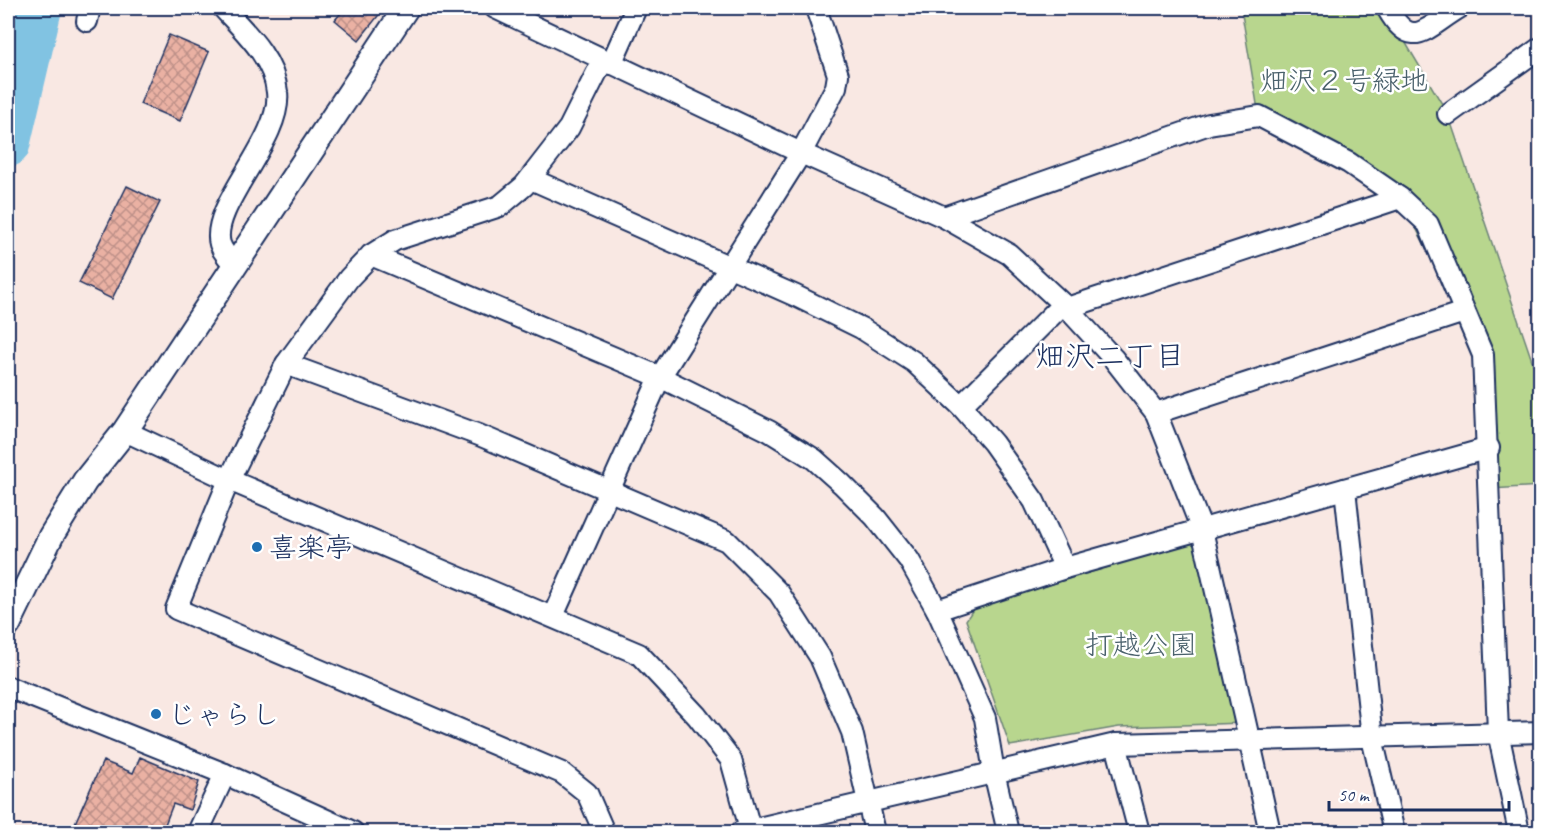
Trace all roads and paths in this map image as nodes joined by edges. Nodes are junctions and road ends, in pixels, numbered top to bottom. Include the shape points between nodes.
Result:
1 (223, 8) edge
2 (406, 8) edge
3 (495, 8) edge
4 (636, 8) edge
5 (816, 8) edge
6 (1387, 8) edge
7 (1459, 8) edge
8 (1540, 48) edge
9 (607, 62) junction
10 (1448, 114) dead end
11 (801, 153) junction
12 (531, 179) junction
13 (1400, 198) junction
14 (944, 217) junction
15 (371, 255) junction
16 (236, 266) junction
17 (729, 267) junction
18 (1065, 306) junction
19 (1464, 312) junction
20 (286, 364) junction
21 (660, 377) junction
22 (961, 406) junction
23 (1156, 413) junction
24 (125, 431) junction
25 (1489, 448) junction
26 (229, 480) junction
27 (1345, 489) junction
28 (609, 492) junction
29 (1202, 530) junction
30 (1065, 568) junction
31 (937, 610) junction
32 (553, 616) junction
33 (8, 625) edge
34 (8, 687) edge
35 (1498, 732) junction
36 (1540, 732) edge
37 (1372, 738) junction
38 (1248, 741) junction
39 (1116, 744) junction
40 (994, 772) junction
41 (225, 774) junction
42 (868, 804) junction
43 (198, 832) edge
44 (353, 832) edge
45 (604, 832) edge
46 (747, 832) edge
47 (875, 832) edge
48 (1008, 832) edge
49 (1139, 832) edge
50 (1270, 832) edge
51 (1394, 832) edge
52 (1519, 832) edge

1 - 16 street via 263,55 277,91 277,107 268,133 220,228 220,243
2 - 16 street
3 - 9 street
4 - 9 street
5 - 11 street via 838,75 836,87
6 - 7 street via 1407,34 1416,34
8 - 10 street
9 - 11 street
9 - 12 street via 568,128
11 - 14 street
11 - 17 street
12 - 15 street via 500,206 414,232
12 - 17 street
13 - 14 street via 1348,163 1259,116 1209,124
13 - 18 street
13 - 19 street via 1428,224
14 - 18 street via 1009,254
15 - 20 street via 335,296
15 - 21 street
16 - 24 street
17 - 21 street
17 - 22 street via 861,328 914,362
18 - 22 street
18 - 23 street
19 - 23 street
19 - 25 street via 1483,355
20 - 26 street
20 - 28 street via 479,435
21 - 28 street
21 - 31 street via 768,431 814,459 875,517 909,560
22 - 30 street via 1034,501
23 - 29 street
24 - 26 street
24 - 33 street via 85,481 51,536
25 - 27 street
25 - 35 street
26 - 32 street
26 - 45 street via 176,609 562,773 588,794
27 - 29 street
27 - 37 street
28 - 32 street
28 - 42 street via 727,541 779,593 820,657 852,732
29 - 30 street
29 - 38 street
30 - 31 street
31 - 40 street via 985,718
32 - 46 street via 639,654 697,716 731,760
34 - 41 street
35 - 36 street
35 - 37 street
35 - 52 street
37 - 38 street
37 - 51 street
38 - 39 street
38 - 50 street
39 - 40 street
39 - 49 street
40 - 42 street
40 - 48 street
41 - 43 street
41 - 44 street
42 - 46 street
42 - 47 street

